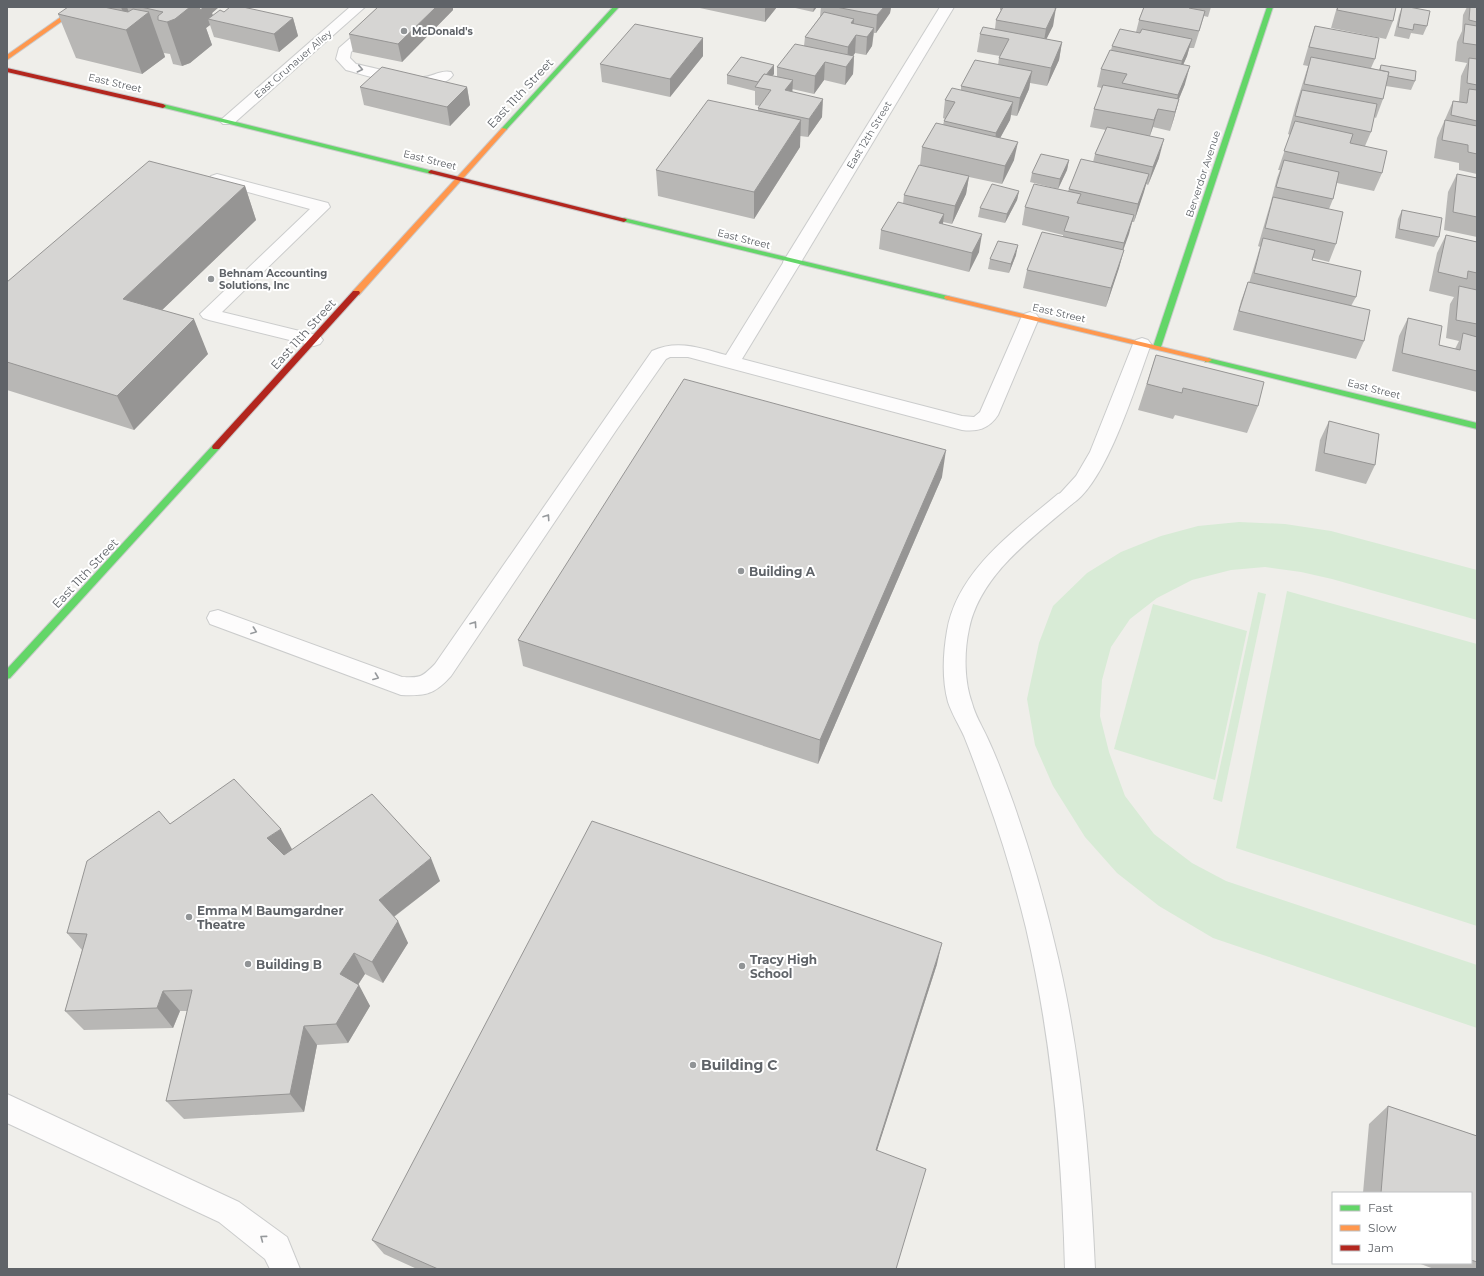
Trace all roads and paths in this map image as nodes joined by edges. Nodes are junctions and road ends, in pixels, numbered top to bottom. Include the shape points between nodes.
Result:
1 (79, 7) edge
2 (358, 7) edge
3 (394, 7) edge
4 (616, 7) edge
5 (947, 7) edge
6 (1270, 7) edge
7 (7, 58) edge
8 (7, 70) edge
9 (446, 75) dead end
10 (228, 121) junction
11 (202, 176) edge
12 (458, 178) junction
13 (792, 262) junction
14 (1030, 318) junction
15 (314, 340) junction
16 (1149, 346) junction
17 (731, 361) junction
18 (1477, 426) edge
19 (218, 618) dead end
20 (7, 675) edge
21 (7, 1108) edge
22 (286, 1269) edge
23 (1080, 1269) edge

1 - 7 street
2 - 10 street, East Grunauer Alley
3 -> 9 street via 344,51 343,59 351,67 419,82 433,81
4 - 12 street, East 11th Street
5 - 13 street, East 12th Street
6 - 16 street, Berverdor Avenue
8 - 10 street, East Street
10 - 12 street, East Street
11 - 15 street via 322,207 209,314
12 - 13 street, East Street
12 - 15 street, East 11th Street
13 - 14 street, East Street
13 - 17 street, East 12th Street
14 - 16 street, East Street
14 - 17 street via 984,421 977,424
15 - 20 street, East 11th Street
16 - 18 street, East Street
16 - 23 street via 1100,453 1083,481 1006,551 986,573 968,600 958,627 956,659 959,700 1001,804 1023,873 1043,943 1056,1010 1071,1110
19 -> 17 street via 401,686 421,687 432,682 443,670 654,361 667,351 676,350
22 -> 21 street via 276,1248 229,1212

